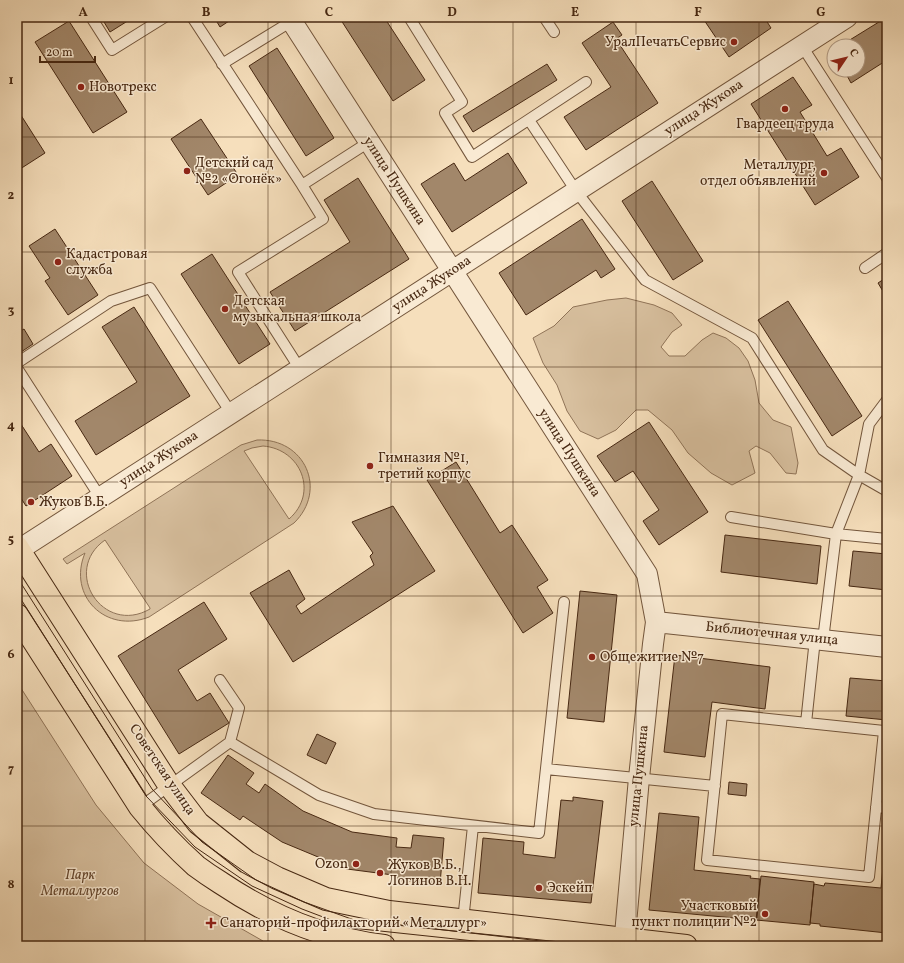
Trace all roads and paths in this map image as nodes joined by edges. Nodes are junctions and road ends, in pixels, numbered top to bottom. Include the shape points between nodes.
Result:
1 (91, 17) edge
2 (164, 17) edge
3 (192, 17) edge
4 (409, 17) edge
5 (544, 17) edge
6 (847, 17) edge
7 (290, 19) edge
8 (554, 32) dead end
9 (802, 46) junction
10 (222, 64) junction
11 (586, 82) dead end
12 (530, 120) junction
13 (369, 142) junction
14 (887, 178) edge
15 (302, 185) junction
16 (576, 191) junction
17 (887, 253) edge
18 (866, 268) dead end
19 (452, 271) junction
20 (17, 363) edge
21 (17, 368) edge
22 (300, 369) junction
23 (887, 400) edge
24 (231, 413) junction
25 (858, 475) junction
26 (887, 490) edge
27 (100, 497) junction
28 (731, 517) dead end
29 (836, 534) junction
30 (887, 539) edge
31 (17, 549) edge
32 (564, 602) dead end
33 (17, 615) edge
34 (656, 622) junction
35 (819, 639) junction
36 (887, 647) edge
37 (220, 680) dead end
38 (806, 723) junction
39 (230, 742) junction
40 (546, 769) junction
41 (639, 778) junction
42 (170, 785) junction
43 (715, 786) junction
44 (140, 807) junction
45 (876, 807) junction
46 (887, 808) edge
47 (473, 826) junction
48 (463, 921) junction
49 (624, 943) edge
50 (384, 946) edge
51 (686, 946) edge

1 - 2 lane via 112,50
3 - 10 lane
4 - 12 lane via 462,102 444,113 472,157
5 - 8 lane
6 - 9 street, улица Жукова
7 - 10 lane
7 - 13 street, улица Пушкина
9 - 14 lane
9 - 16 street, улица Жукова
10 - 15 lane
11 - 12 lane
12 - 16 lane
13 - 15 lane
13 - 19 street, улица Пушкина
15 - 22 lane via 323,219 238,272
16 - 19 street, улица Жукова
16 - 25 lane via 645,280 752,338 823,450
17 - 18 lane
19 - 22 street, улица Жукова
19 - 34 street, улица Пушкина via 647,574
20 - 24 lane via 111,301 150,288
21 - 27 lane
22 - 24 street, улица Жукова
23 - 25 lane via 869,424
24 - 27 street, улица Жукова
25 - 26 lane
25 - 29 lane
27 - 31 street, улица Жукова
28 - 29 lane
29 - 30 lane
29 - 35 lane
31 - 42 main road, Советская улица
32 - 40 lane
33 - 44 main road
34 - 35 street, Библиотечная улица
34 - 41 street, улица Пушкина
35 - 36 street, Библиотечная улица
35 - 38 lane
37 - 39 lane via 239,708
38 - 43 lane via 722,714
38 - 45 lane via 884,731
39 - 42 lane
39 - 47 lane via 320,795 367,812
40 - 41 lane
40 - 47 lane via 540,833
41 - 43 lane
41 - 49 street, улица Пушкина
42 - 44 lane
42 - 48 main road, Советская улица via 198,823 247,862 277,878 326,898 389,912
43 - 45 lane via 707,860 869,877
44 - 50 main road via 157,828 197,867 246,900 326,935
45 - 46 lane
47 - 48 lane
48 - 49 main road, Советская улица
49 - 51 main road, Советская улица

